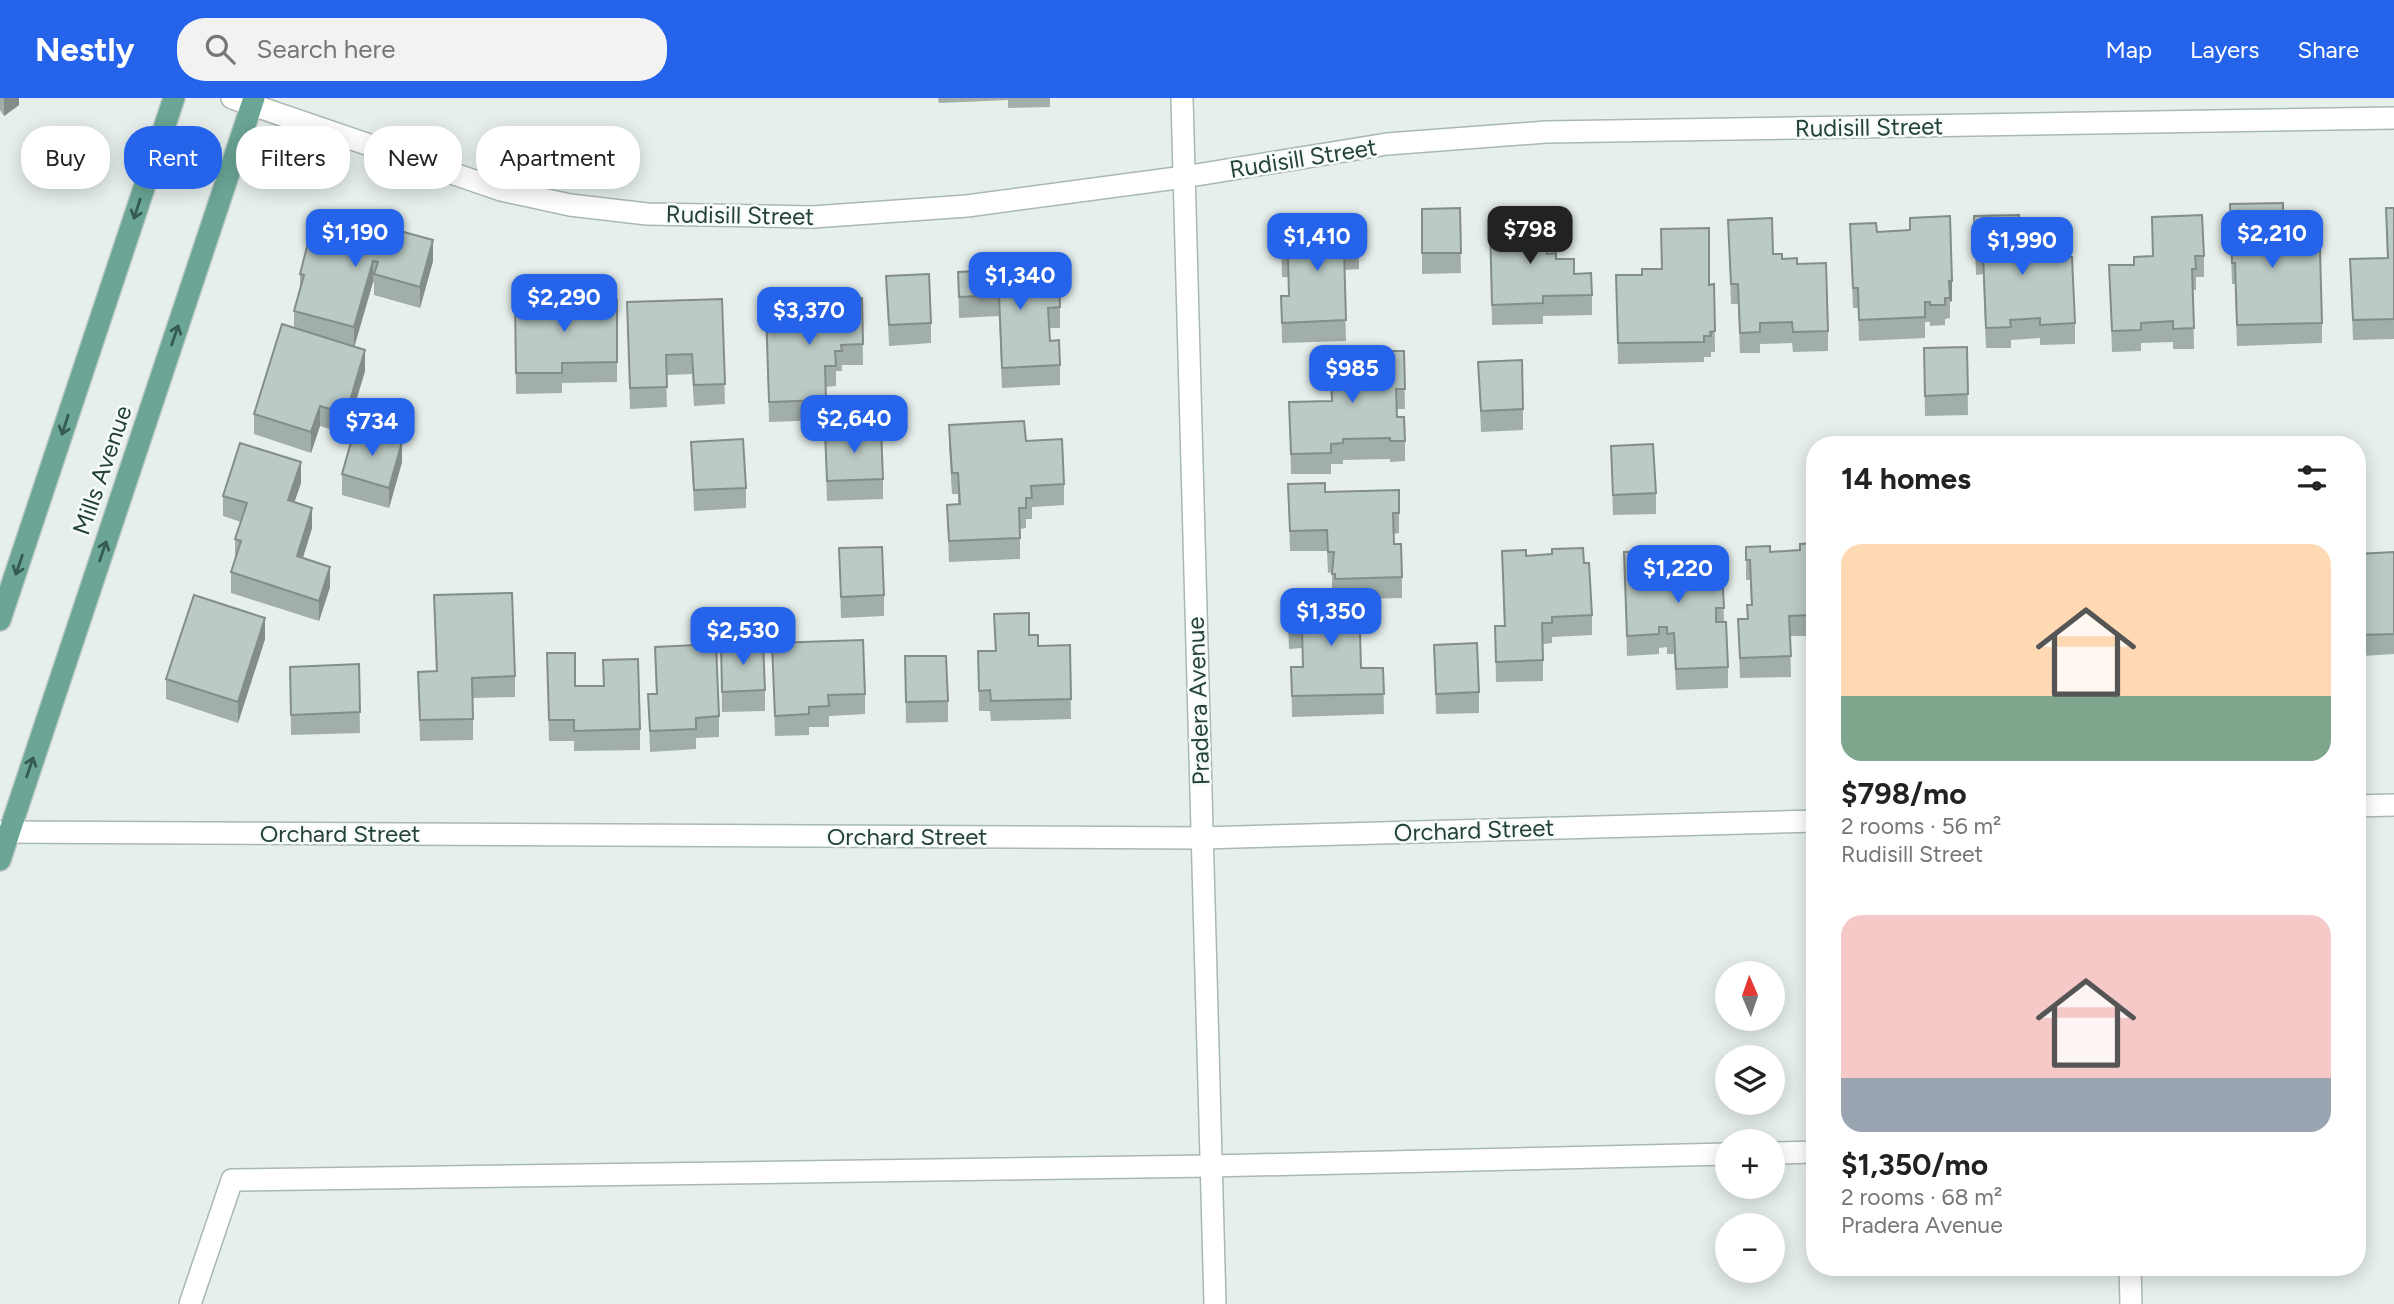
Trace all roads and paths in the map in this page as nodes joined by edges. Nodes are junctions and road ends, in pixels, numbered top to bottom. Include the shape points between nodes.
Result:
1 (174, 98) edge
2 (1182, 98) edge
3 (246, 100) edge
4 (2394, 118) edge
5 (1184, 177) junction
6 (0, 620) edge
7 (2394, 805) edge
8 (2366, 806) edge
9 (1806, 821) edge
10 (4, 832) edge
11 (1202, 838) junction
12 (0, 860) edge
13 (1806, 1152) edge
14 (1785, 1153) edge
15 (1715, 1154) edge
16 (1211, 1166) junction
17 (2130, 1276) edge
18 (190, 1304) edge
19 (1214, 1304) edge
20 (2131, 1304) edge

1 -> 6 main road, Mills Avenue
2 - 5 street, Pradera Avenue
3 - 5 street, Rudisill Street via 501,190 570,205 647,214 813,217 890,212
10 -> 3 main road, Mills Avenue
4 - 5 street, Rudisill Street via 1546,132 1387,144
5 - 11 street, Pradera Avenue
7 - 8 street
9 - 11 street, Orchard Street
10 - 11 street, Orchard Street
10 - 12 main road, Mills Avenue
11 - 16 street, Pradera Avenue
13 - 14 street
15 - 16 street
16 - 18 street via 232,1180
16 - 19 street, Pradera Avenue
17 - 20 street

